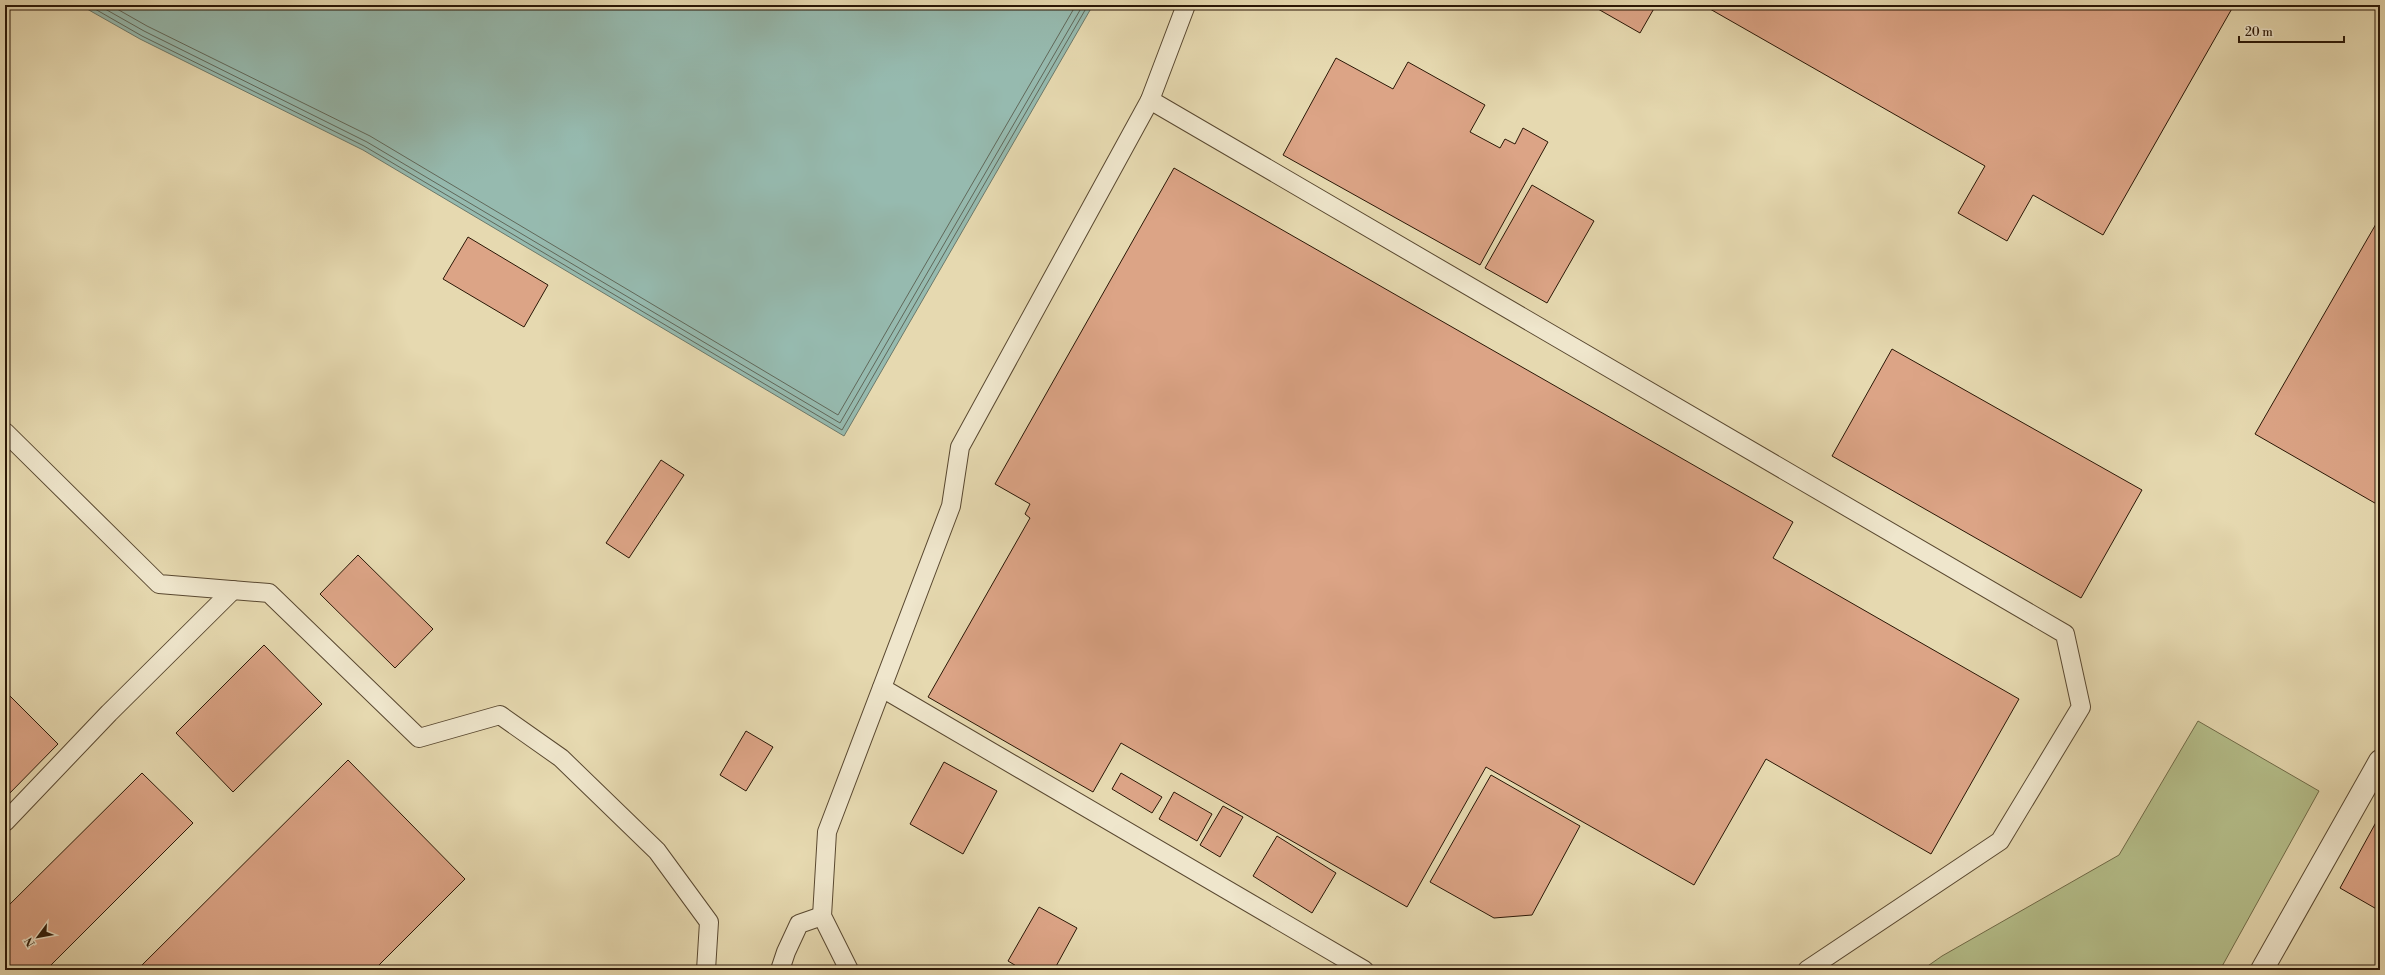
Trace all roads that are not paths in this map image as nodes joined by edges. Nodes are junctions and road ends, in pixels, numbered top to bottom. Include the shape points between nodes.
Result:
1 (1186, 5) edge
2 (1150, 100) junction
3 (5, 432) edge
4 (233, 590) junction
5 (882, 688) junction
6 (2380, 761) edge
7 (5, 822) edge
8 (822, 916) junction
9 (706, 970) edge
10 (780, 970) edge
11 (849, 970) edge
12 (1364, 970) edge
13 (1807, 970) edge
14 (2262, 970) edge

1 - 2 lane
2 - 5 lane via 960,447 951,506
2 - 13 lane via 2065,634 2082,707 2000,841
3 - 4 lane via 159,584
4 - 7 lane via 109,713
4 - 9 lane via 269,593 419,738 500,715 561,758 657,851 709,922
5 - 8 lane via 827,832
5 - 12 lane
6 - 14 street
8 - 10 lane via 799,924
8 - 11 lane

